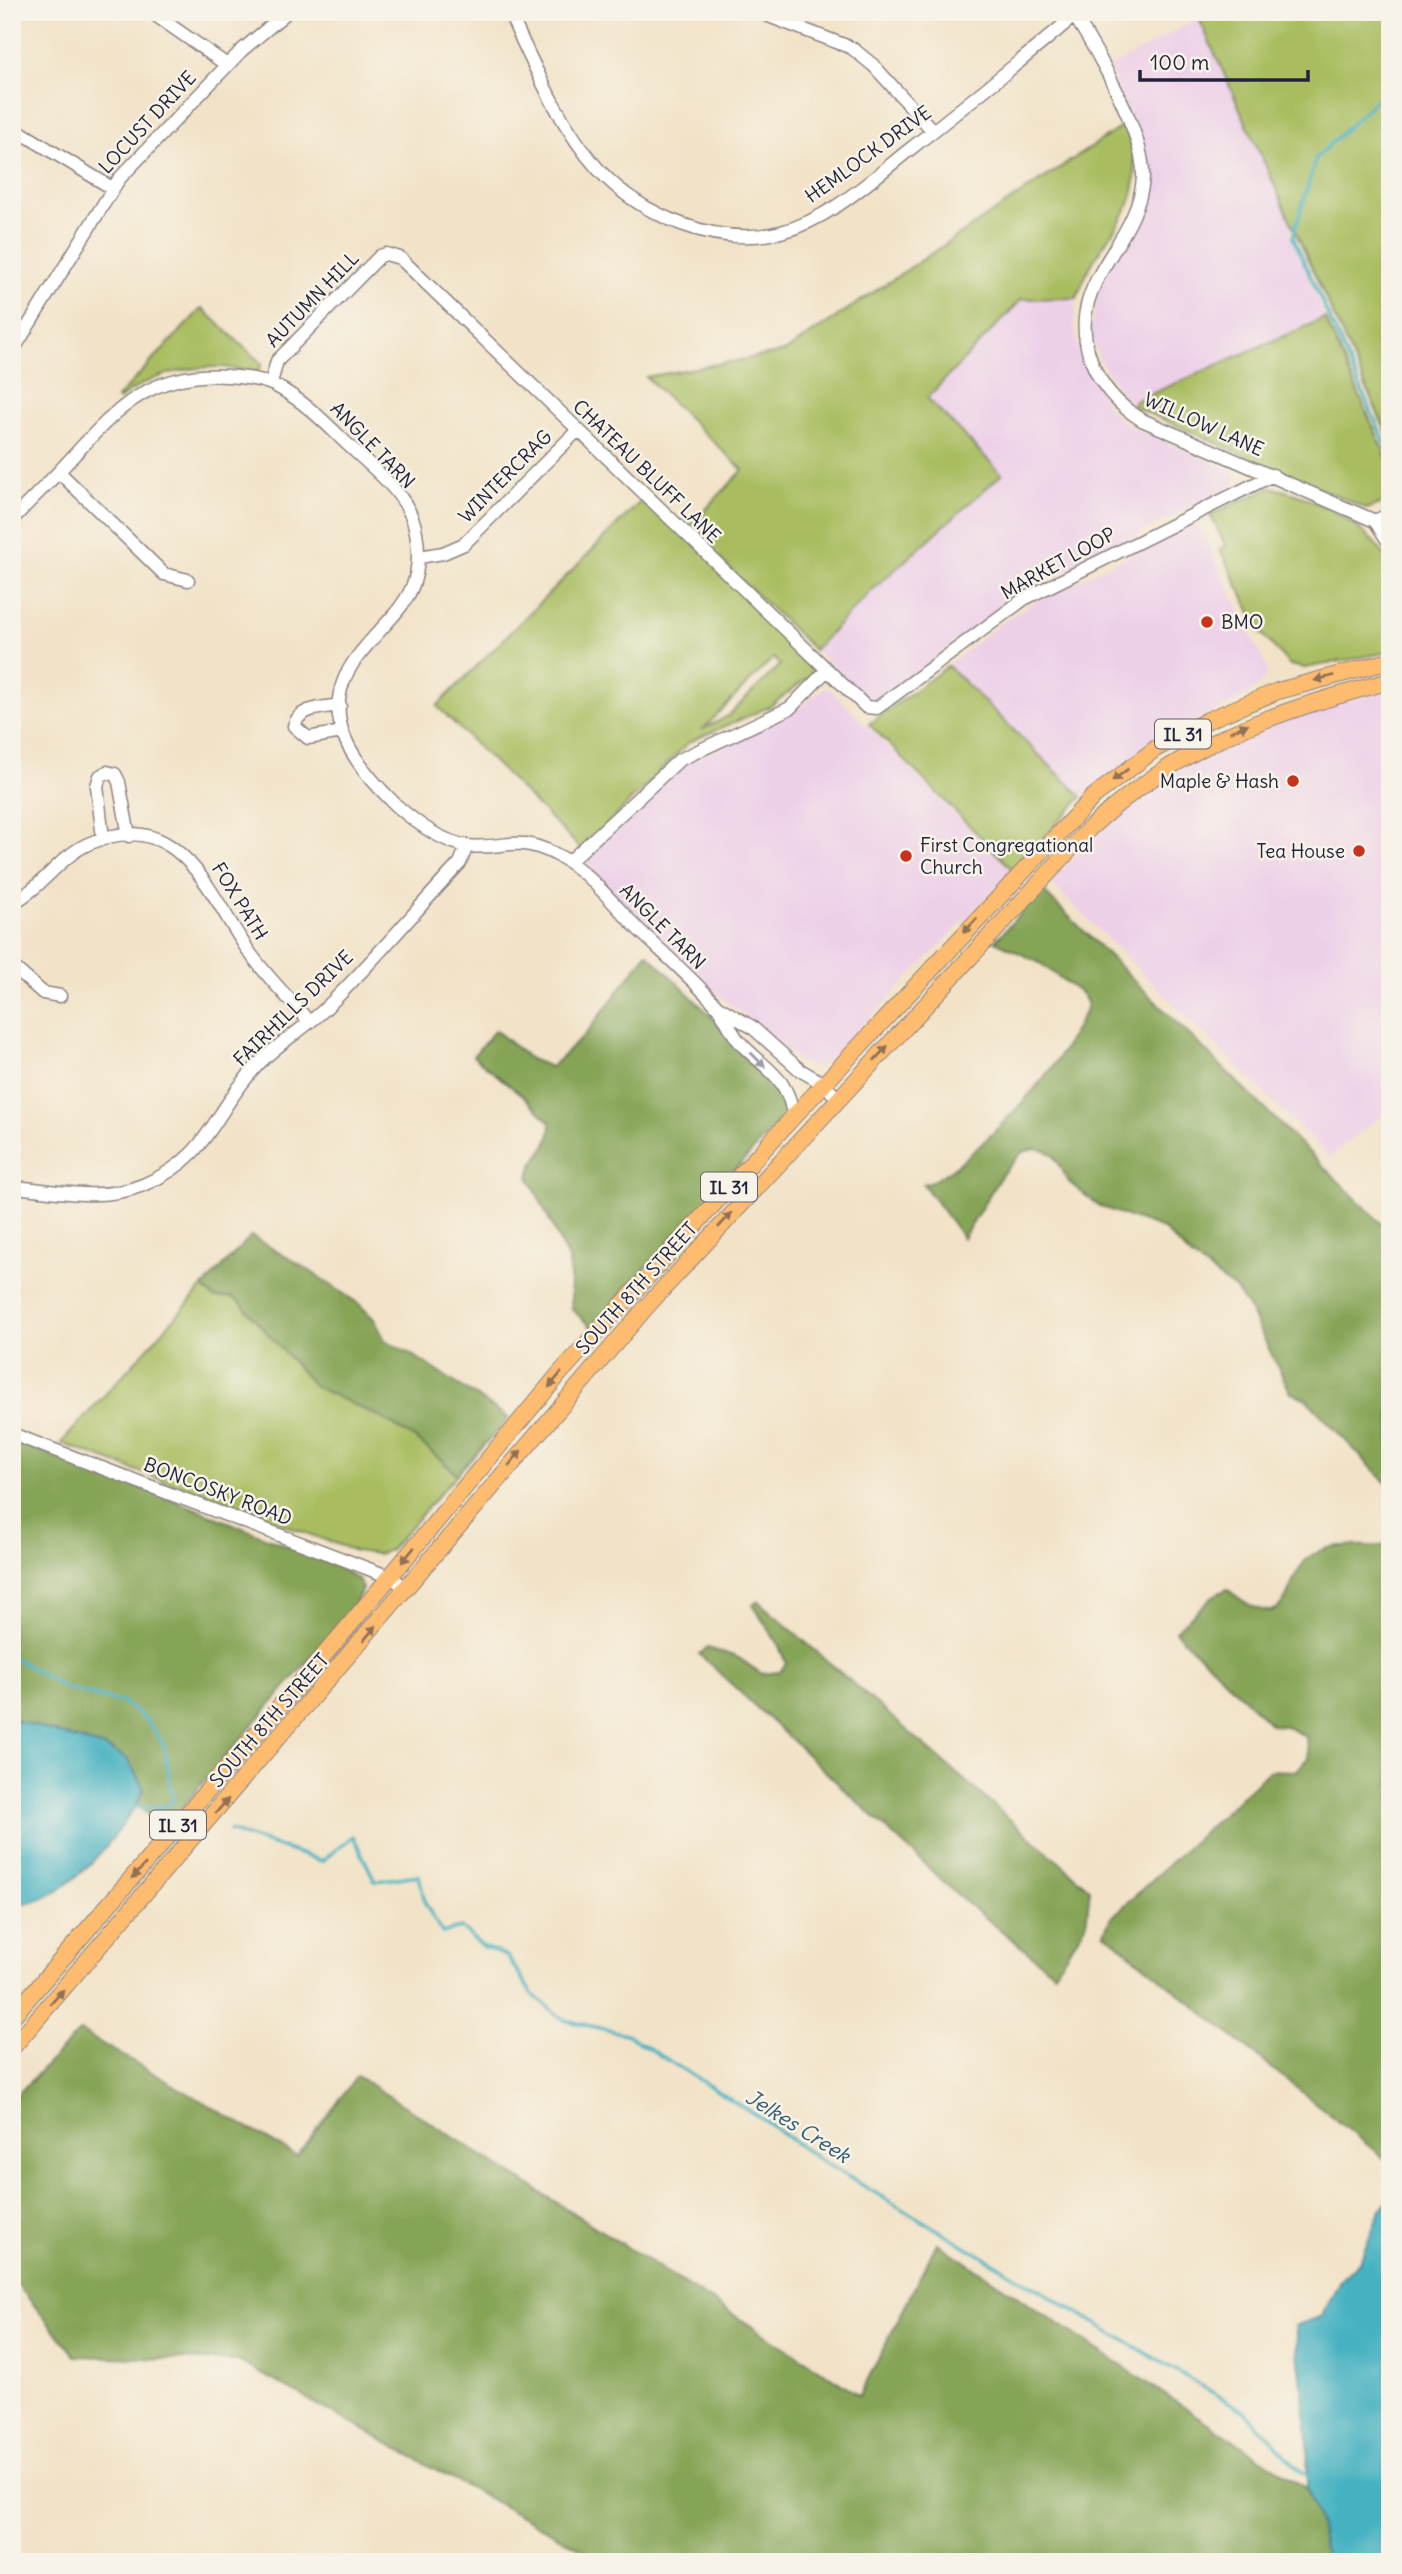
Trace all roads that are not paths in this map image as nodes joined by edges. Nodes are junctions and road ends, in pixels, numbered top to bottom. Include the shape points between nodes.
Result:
1 (151, 12) edge
2 (287, 12) edge
3 (509, 12) edge
4 (758, 12) edge
5 (1073, 14) edge
6 (227, 65) junction
7 (12, 127) edge
8 (933, 131) junction
9 (112, 188) junction
10 (1390, 203) edge
11 (1390, 219) edge
12 (394, 255) joint
13 (12, 352) edge
14 (271, 383) junction
15 (577, 431) junction
16 (59, 472) junction
17 (1273, 475) junction
18 (1390, 514) edge
19 (12, 520) edge
20 (1375, 521) junction
21 (1390, 544) edge
22 (419, 557) junction
23 (188, 580) dead end
24 (1390, 661) edge
25 (827, 670) junction
26 (1390, 681) edge
27 (340, 705) junction
28 (877, 708) joint
29 (342, 732) junction
30 (129, 836) junction
31 (103, 839) junction
32 (467, 846) junction
33 (570, 861) junction
34 (12, 903) edge
35 (12, 966) edge
36 (60, 996) dead end
37 (717, 1006) junction
38 (309, 1022) junction
39 (824, 1084) junction
40 (838, 1099) junction
41 (793, 1117) junction
42 (12, 1187) edge
43 (12, 1434) edge
44 (390, 1577) junction
45 (407, 1588) junction
46 (12, 2017) edge
47 (12, 2048) edge

1 - 6 street, LOCUST DRIVE
2 - 6 street, LOCUST DRIVE
3 - 8 street, HEMLOCK DRIVE via 562,117 599,170 626,194 681,225 724,233 781,232 824,213
4 - 8 street via 852,48
5 - 8 street, HEMLOCK DRIVE
5 - 17 street, WILLOW LANE via 1119,101 1142,169 1136,207 1096,278 1085,313 1084,338 1092,365 1109,392 1142,420
6 - 9 street, LOCUST DRIVE
7 - 9 street
9 - 13 street, LOCUST DRIVE
10 - 11 street
12 - 14 street, AUTUMN HILL via 380,256 277,361
12 - 15 street, CHATEAU BLUFF LANE
14 - 16 street, ANGLE TARN via 208,375 158,386 118,408
14 - 22 street, ANGLE TARN via 317,414 391,485 415,527
15 - 22 street, WINTERCRAG via 464,544
15 - 25 street, CHATEAU BLUFF LANE
16 - 19 street, ANGLE TARN
16 - 23 street via 164,574
17 - 20 street, WILLOW LANE
17 - 28 street, MARKET LOOP via 1024,599
18 - 20 street
20 - 21 street
22 - 27 street, ANGLE TARN via 408,600 348,672
24 -> 39 main road, SOUTH 8TH STREET / IL 31 via 1255,699 1155,749 1116,777 1060,830
25 - 28 street, CHATEAU BLUFF LANE via 866,707
25 - 33 street via 790,708 679,760
40 -> 26 main road, SOUTH 8TH STREET via 1090,828 1129,793 1191,752 1242,727 1286,709
27 - 29 street, ANGLE TARN
27 - 29 street via 303,712 294,726 308,738
29 - 32 street, ANGLE TARN via 354,760 400,808 437,834
30 - 31 street, FOX PATH
30 - 31 street via 119,782 115,774 107,772 97,786
30 - 38 street, FOX PATH via 166,845 192,863 251,955
31 - 34 street, FOX PATH via 86,845
32 - 33 street, ANGLE TARN via 513,842 537,846
32 - 38 street, FAIRHILLS DRIVE via 460,863
33 - 37 street, ANGLE TARN
35 - 36 street via 43,993
37 - 39 street, ANGLE TARN via 752,1027 800,1070
37 -> 41 street, ANGLE TARN via 738,1040 781,1083
38 - 42 street, FAIRHILLS DRIVE via 253,1070 192,1155 169,1172 141,1186 105,1194 80,1196
39 - 40 street, ANGLE TARN
39 - 41 main road, SOUTH 8TH STREET / IL 31
45 -> 40 main road, SOUTH 8TH STREET via 648,1305
41 -> 44 main road, SOUTH 8TH STREET / IL 31 via 561,1372
43 - 44 street, BONCOSKY ROAD
44 - 45 street, BONCOSKY ROAD
44 -> 46 main road, SOUTH 8TH STREET / IL 31
47 -> 45 main road, SOUTH 8TH STREET

